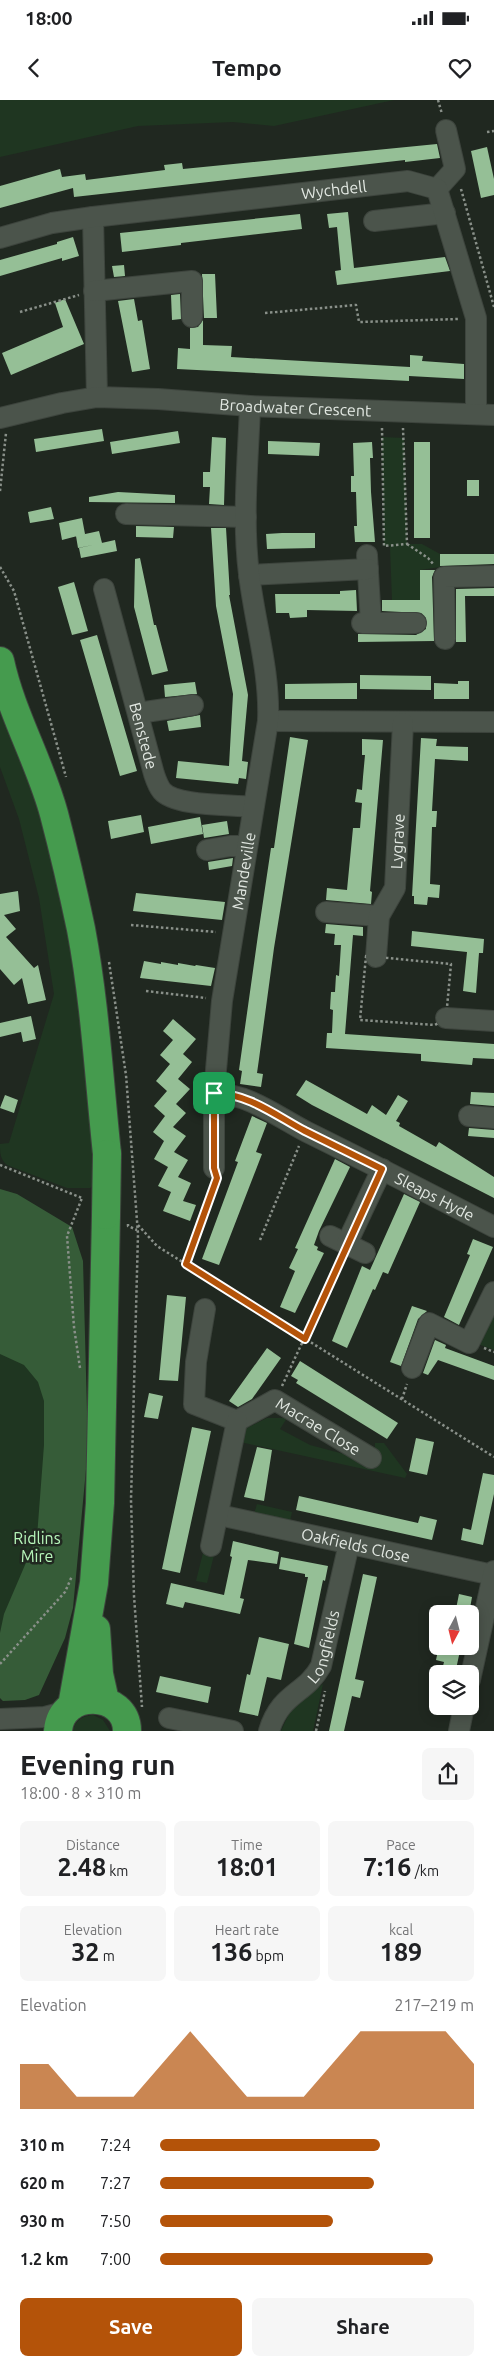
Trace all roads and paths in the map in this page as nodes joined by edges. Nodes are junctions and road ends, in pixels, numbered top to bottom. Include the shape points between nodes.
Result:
1 (446, 130) dead end
2 (494, 131) edge
3 (487, 132) dead end
4 (455, 169) junction
5 (437, 189) junction
6 (445, 213) junction
7 (93, 217) junction
8 (374, 221) dead end
9 (0, 238) edge
10 (94, 291) junction
11 (494, 308) edge
12 (20, 312) dead end
13 (265, 313) dead end
14 (192, 317) dead end
15 (476, 318) junction
16 (97, 397) junction
17 (250, 406) junction
18 (485, 415) edge
19 (4, 416) edge
20 (388, 428) dead end
21 (396, 428) dead end
22 (0, 491) edge
23 (126, 514) dead end
24 (246, 517) junction
25 (407, 544) junction
26 (249, 575) junction
27 (494, 576) edge
28 (445, 577) junction
29 (104, 589) dead end
30 (416, 623) dead end
31 (445, 639) dead end
32 (1, 673) edge
33 (193, 705) dead end
34 (138, 713) junction
35 (268, 721) junction
36 (494, 722) edge
37 (403, 723) junction
38 (253, 807) junction
39 (247, 846) junction
40 (206, 850) dead end
41 (326, 912) dead end
42 (379, 916) junction
43 (131, 924) dead end
44 (232, 934) junction
45 (376, 957) junction
46 (146, 991) dead end
47 (222, 1000) junction
48 (446, 1018) junction
49 (494, 1021) edge
50 (127, 1084) dead end
51 (214, 1093) junction
52 (469, 1116) dead end
53 (494, 1118) edge
54 (305, 1131) junction
55 (214, 1168) joint
56 (382, 1169) junction
57 (82, 1198) dead end
58 (137, 1224) junction
59 (494, 1227) edge
60 (260, 1240) dead end
61 (339, 1240) junction
62 (365, 1253) dead end
63 (186, 1264) junction
64 (494, 1292) edge
65 (205, 1309) dead end
66 (305, 1339) junction
67 (412, 1368) dead end
68 (81, 1370) dead end
69 (275, 1400) junction
70 (237, 1421) junction
71 (494, 1457) edge
72 (371, 1458) dead end
73 (219, 1515) junction
74 (349, 1544) junction
75 (210, 1546) dead end
76 (493, 1573) edge
77 (84, 1576) junction
78 (0, 1664) edge
79 (473, 1665) edge
80 (318, 1671) junction
81 (105, 1701) junction
82 (462, 1715) edge
83 (64, 1716) edge
84 (169, 1718) dead end
85 (0, 1719) edge
86 (135, 1723) edge
87 (187, 1726) edge
88 (0, 1728) edge
89 (7, 1731) edge
90 (233, 1731) edge
91 (270, 1731) edge
92 (316, 1731) edge
93 (459, 1731) edge

1 - 4 street
2 - 3 path
4 - 5 street
4 - 11 path
5 - 6 street
5 - 7 street, Wychdell via 408,181
6 - 8 street
6 - 15 street
7 - 9 street, Wychdell via 52,223
7 - 10 street
10 - 12 path
10 - 14 street via 192,281
10 - 16 street
13 - 15 path via 356,305 359,322
15 - 18 street
16 - 17 street, Broadwater Crescent
16 - 19 street, Broadwater Crescent
17 - 18 street, Broadwater Crescent
17 - 24 street, Mandeville
19 - 22 path
20 - 25 path via 381,428 384,546
21 - 25 path via 403,428
23 - 24 street
24 - 26 street, Mandeville
25 - 28 path via 428,558
26 - 30 street via 368,562 367,623
26 - 35 street, Mandeville via 269,687
27 - 28 street
28 - 31 street
29 - 34 street, Benstede
32 - 77 highway, bridge via 54,813 81,929 98,1056 107,1154 100,1503
33 - 34 street
34 - 38 street, Benstede via 154,774 162,791 182,801
35 - 37 street
35 - 38 street, Mandeville
36 - 37 street
37 - 42 street, Lygrave via 395,888
38 - 39 street, Mandeville
39 - 40 street
39 - 44 street, Mandeville
41 - 42 street
42 - 45 street, Lygrave
43 - 44 path
44 - 47 street, Mandeville
45 - 48 path via 450,964
45 - 48 path via 366,956 360,1020 436,1025
46 - 47 path
47 - 51 street, Mandeville
48 - 49 street
50 - 58 path
51 - 54 street, Sleaps Hyde via 246,1098
51 - 55 street, Mandeville
52 - 53 street
54 - 56 street, Sleaps Hyde
54 - 60 path
55 - 63 path via 217,1178
56 - 59 street, Sleaps Hyde
56 - 61 street
57 - 68 path via 67,1236
58 - 63 path via 156,1246
58 - 86 path via 130,1500
61 - 62 street
61 - 66 path
63 - 66 path
64 - 67 street via 469,1343 429,1323
65 - 70 street via 196,1362 194,1404
66 - 69 path
66 - 71 path
69 - 70 street, Macrae Close
69 - 72 street, Macrae Close
70 - 73 street
73 - 74 street, Oakfields Close
73 - 75 street
74 - 76 street, Oakfields Close
74 - 80 street, Longfields
76 - 79 street
77 - 78 path
77 - 81 highway
77 - 83 highway
80 - 91 street, Longfields via 283,1703
80 - 92 path via 327,1682
81 - 83 highway via 88,1699
81 - 86 highway via 118,1710 127,1725
82 - 93 street
83 - 85 street
84 - 87 street
87 - 90 street
88 - 89 street

